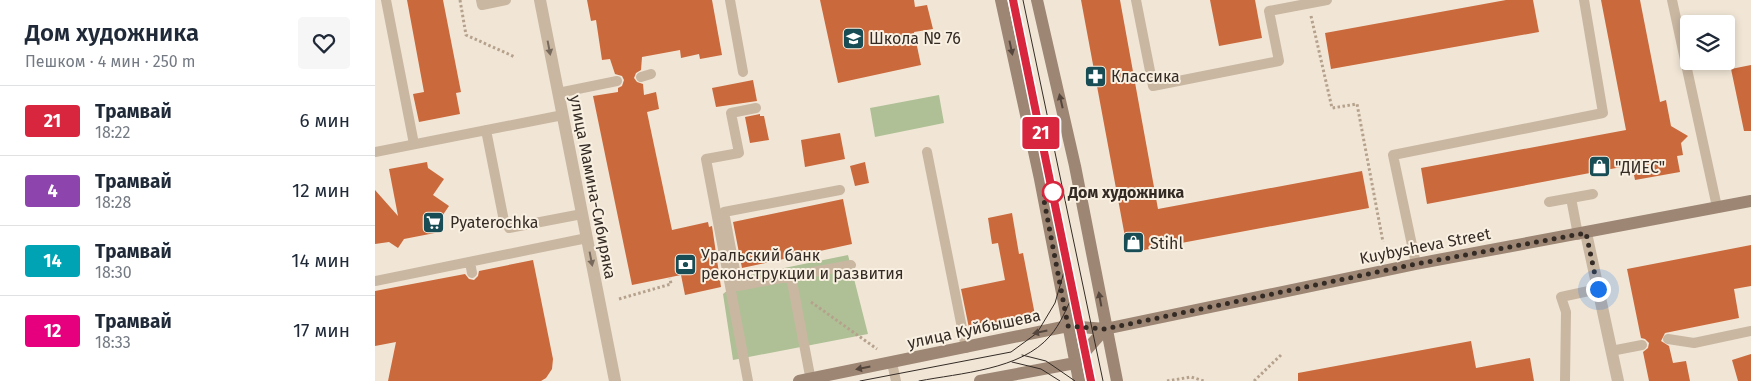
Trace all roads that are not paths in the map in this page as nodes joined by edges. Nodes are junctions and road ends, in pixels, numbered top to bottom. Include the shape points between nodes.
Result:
1 (386, 0) edge
2 (481, 0) edge
3 (506, 0) edge
4 (540, 0) edge
5 (730, 0) edge
6 (1001, 0) edge
7 (1037, 0) edge
8 (1135, 0) edge
9 (1327, 0) edge
10 (1584, 0) edge
11 (1673, 0) edge
12 (1279, 5) edge
13 (743, 72) dead end
14 (651, 74) dead end
15 (641, 77) dead end
16 (617, 81) dead end
17 (558, 93) junction
18 (756, 108) dead end
19 (563, 115) junction
20 (486, 130) junction
21 (414, 144) junction
22 (375, 152) edge
23 (927, 152) dead end
24 (840, 190) dead end
25 (1593, 194) dead end
26 (1571, 198) junction
27 (1751, 201) edge
28 (1549, 202) dead end
29 (1717, 207) junction
30 (582, 214) junction
31 (1582, 234) junction
32 (587, 238) junction
33 (1416, 264) junction
34 (851, 265) dead end
35 (791, 276) junction
36 (375, 281) edge
37 (1598, 289) junction
38 (1068, 326) junction
39 (1105, 329) junction
40 (1751, 331) edge
41 (1668, 340) dead end
42 (1642, 345) dead end
43 (966, 348) junction
44 (1611, 351) junction
45 (892, 363) junction
46 (1075, 363) junction
47 (807, 380) edge
48 (615, 381) edge
49 (748, 381) edge
50 (895, 381) edge
51 (980, 381) edge
52 (1079, 381) edge
53 (1117, 381) edge
54 (1565, 381) edge
55 (1618, 381) edge

1 - 21 lane
2 - 3 lane via 482,5
4 -> 17 street, улица Мамина-Сибиряка
5 - 13 lane
6 -> 38 main road
39 -> 7 main road via 1073,157
8 - 12 lane via 1153,86 1279,61 1269,11
9 - 12 lane
10 - 33 lane via 1603,114 1393,155
11 - 29 lane
14 - 15 lane
16 - 17 lane
17 - 19 street, улица Мамина-Сибиряка
18 - 49 lane via 731,112 739,153 706,159
19 - 20 lane
19 - 30 street, улица Мамина-Сибиряка
20 - 21 lane
20 - 30 lane via 507,224
21 - 22 lane
23 - 43 lane
24 - 35 lane via 724,212 738,286
25 - 26 lane
26 - 28 lane
26 - 31 lane
27 - 29 main road, Kuybysheva Street
29 - 31 main road, Kuybysheva Street
30 - 32 street, улица Мамина-Сибиряка
31 - 33 main road, Kuybysheva Street
31 - 37 street
32 - 36 lane via 471,267
32 -> 48 street, улица Мамина-Сибиряка
33 - 39 main road, Kuybysheva Street
34 - 35 lane
35 - 47 lane
37 - 44 street
37 - 54 lane via 1561,297 1566,312
38 - 39 main road, улица Куйбышева
38 -> 43 main road, улица Куйбышева
38 - 46 main road
39 - 46 main road
39 - 53 main road
40 - 41 lane via 1694,343
42 - 44 lane
43 - 45 main road, улица Куйбышева
44 - 55 street
45 -> 47 main road, улица Куйбышева
45 - 50 lane
46 - 51 main road
46 - 52 main road

